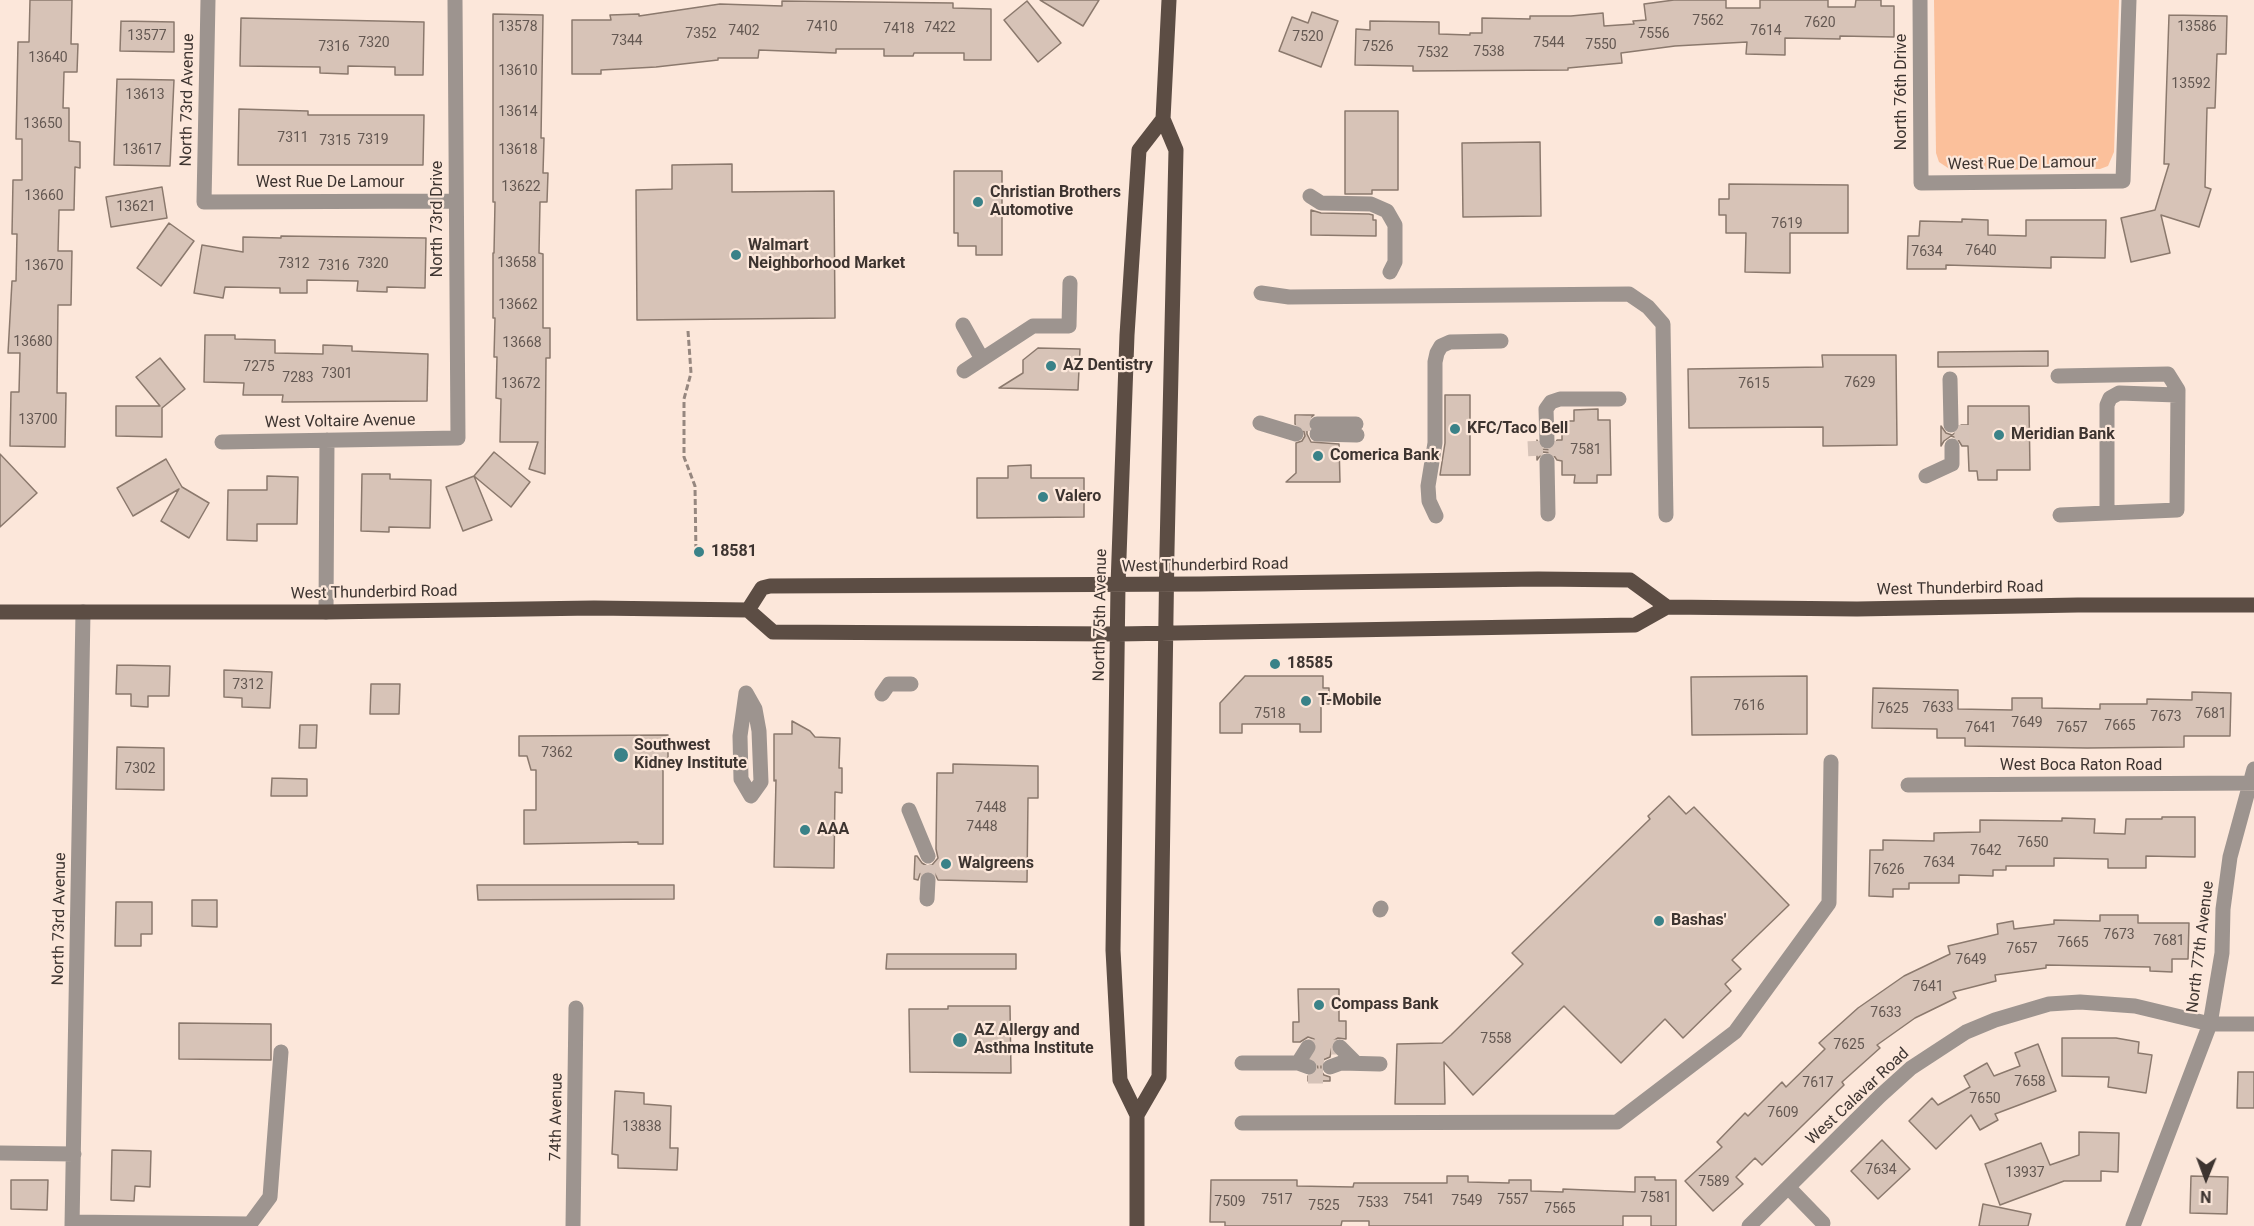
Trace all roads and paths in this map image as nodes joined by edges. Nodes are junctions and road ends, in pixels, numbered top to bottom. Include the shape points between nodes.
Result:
1 (208, 0) edge
2 (455, 0) edge
3 (1169, 0) edge
4 (1920, 0) edge
5 (2129, 0) edge
6 (1163, 119) junction
7 (1921, 183) joint
8 (1310, 196) dead end
9 (456, 201) junction
10 (204, 202) joint
11 (1390, 272) dead end
12 (1070, 283) dead end
13 (1261, 293) dead end
14 (963, 325) dead end
15 (688, 331) dead end
16 (1502, 341) dead end
17 (982, 359) junction
18 (964, 371) dead end
19 (2058, 376) dead end
20 (1950, 379) dead end
21 (2177, 395) junction
22 (1619, 399) dead end
23 (1954, 421) tunnel mouth
24 (1260, 423) dead end
25 (1296, 429) tunnel mouth
26 (1317, 429) tunnel mouth
27 (1356, 429) dead end
28 (458, 438) joint
29 (327, 440) junction
30 (1546, 441) tunnel mouth
31 (222, 442) dead end
32 (1957, 446) tunnel mouth
33 (1547, 461) tunnel mouth
34 (1926, 476) dead end
35 (2107, 513) junction
36 (1548, 514) dead end
37 (1666, 515) dead end
38 (2060, 515) dead end
39 (1436, 516) dead end
40 (696, 554) dead end
41 (1118, 585) junction
42 (1167, 585) junction
43 (2254, 604) edge
44 (1667, 607) junction
45 (748, 610) junction
46 (0, 612) edge
47 (83, 612) junction
48 (326, 612) junction
49 (1119, 633) junction
50 (1167, 633) junction
51 (911, 684) dead end
52 (746, 693) joint
53 (882, 694) dead end
54 (1831, 762) dead end
55 (2253, 779) edge
56 (1908, 784) dead end
57 (909, 810) dead end
58 (928, 856) tunnel mouth
59 (928, 880) tunnel mouth
60 (927, 899) dead end
61 (576, 1008) dead end
62 (2210, 1024) junction
63 (2254, 1024) edge
64 (281, 1052) dead end
65 (1306, 1062) tunnel mouth
66 (1242, 1063) dead end
67 (1338, 1063) tunnel mouth
68 (1380, 1064) dead end
69 (1137, 1115) junction
70 (1242, 1123) dead end
71 (0, 1153) edge
72 (74, 1154) junction
73 (1789, 1188) junction
74 (1823, 1223) dead end
75 (72, 1224) edge
76 (573, 1226) edge
77 (1137, 1226) edge
78 (1749, 1226) edge
79 (2133, 1226) edge

1 - 10 street, North 73rd Avenue
2 - 9 street, North 73rd Drive
3 - 6 main road
4 - 7 street, North 76th Drive
5 - 7 street, West Rue De Lamour via 2123,181
6 - 41 main road, North 75th Avenue via 1139,150 1127,334
6 - 42 main road via 1176,150
8 - 11 street via 1321,203 1371,204 1387,211 1395,225 1395,262
9 - 10 street, West Rue De Lamour
9 - 28 street, North 73rd Drive
12 - 17 street via 1069,326 1033,326
13 - 37 street via 1289,297 1629,294 1663,324
14 - 17 street
15 - 40 path via 691,373 684,399 684,457 695,486
16 - 39 street via 1450,342 1437,352 1435,443 1428,486
17 - 18 street
19 - 21 street via 2168,374
20 - 23 street
21 - 35 street via 2119,393 2110,398
21 - 35 street via 2177,510
22 - 30 street via 1551,402 1546,409
24 - 25 street
26 - 27 street
28 - 29 street, West Voltaire Avenue
29 - 31 street, West Voltaire Avenue
29 - 48 street
32 - 34 street via 1952,464
33 - 36 street
35 - 38 street
41 - 42 main road, West Thunderbird Road
41 - 45 main road, West Thunderbird Road via 766,586
41 - 49 main road, North 75th Avenue
42 - 44 main road, West Thunderbird Road via 1630,580
42 - 50 main road
43 - 44 main road, West Thunderbird Road
44 - 50 main road, West Thunderbird Road via 1635,625
45 - 48 main road, West Thunderbird Road
45 - 49 main road, West Thunderbird Road via 773,632
46 - 47 main road, West Thunderbird Road
47 - 48 main road, West Thunderbird Road
47 - 72 street, North 73rd Avenue
49 - 50 main road, West Thunderbird Road
49 - 69 main road, North 75th Avenue via 1113,951 1120,1080
50 - 69 main road via 1159,1077
51 - 53 street via 890,684
52 - 52 street via 755,710 759,731 761,782 751,796 741,778 740,736
54 - 70 street via 1828,903 1735,1032 1617,1122
55 - 56 street, West Boca Raton Road
55 - 62 street, North 77th Avenue via 2230,857 2222,953
57 - 58 street
59 - 60 street
61 - 76 street, 74th Avenue
62 - 63 street, West Calavar Road
62 - 73 street, West Calavar Road via 2135,1006 2080,1002 2049,1004 1995,1020 1966,1032 1911,1068
62 - 79 street, North 77th Avenue
64 - 75 street via 270,1197 250,1224
65 - 66 street
67 - 68 street
69 - 77 main road, North 75th Avenue
71 - 72 street
72 - 75 street, North 73rd Avenue
73 - 74 street
73 - 78 street, West Calavar Road

